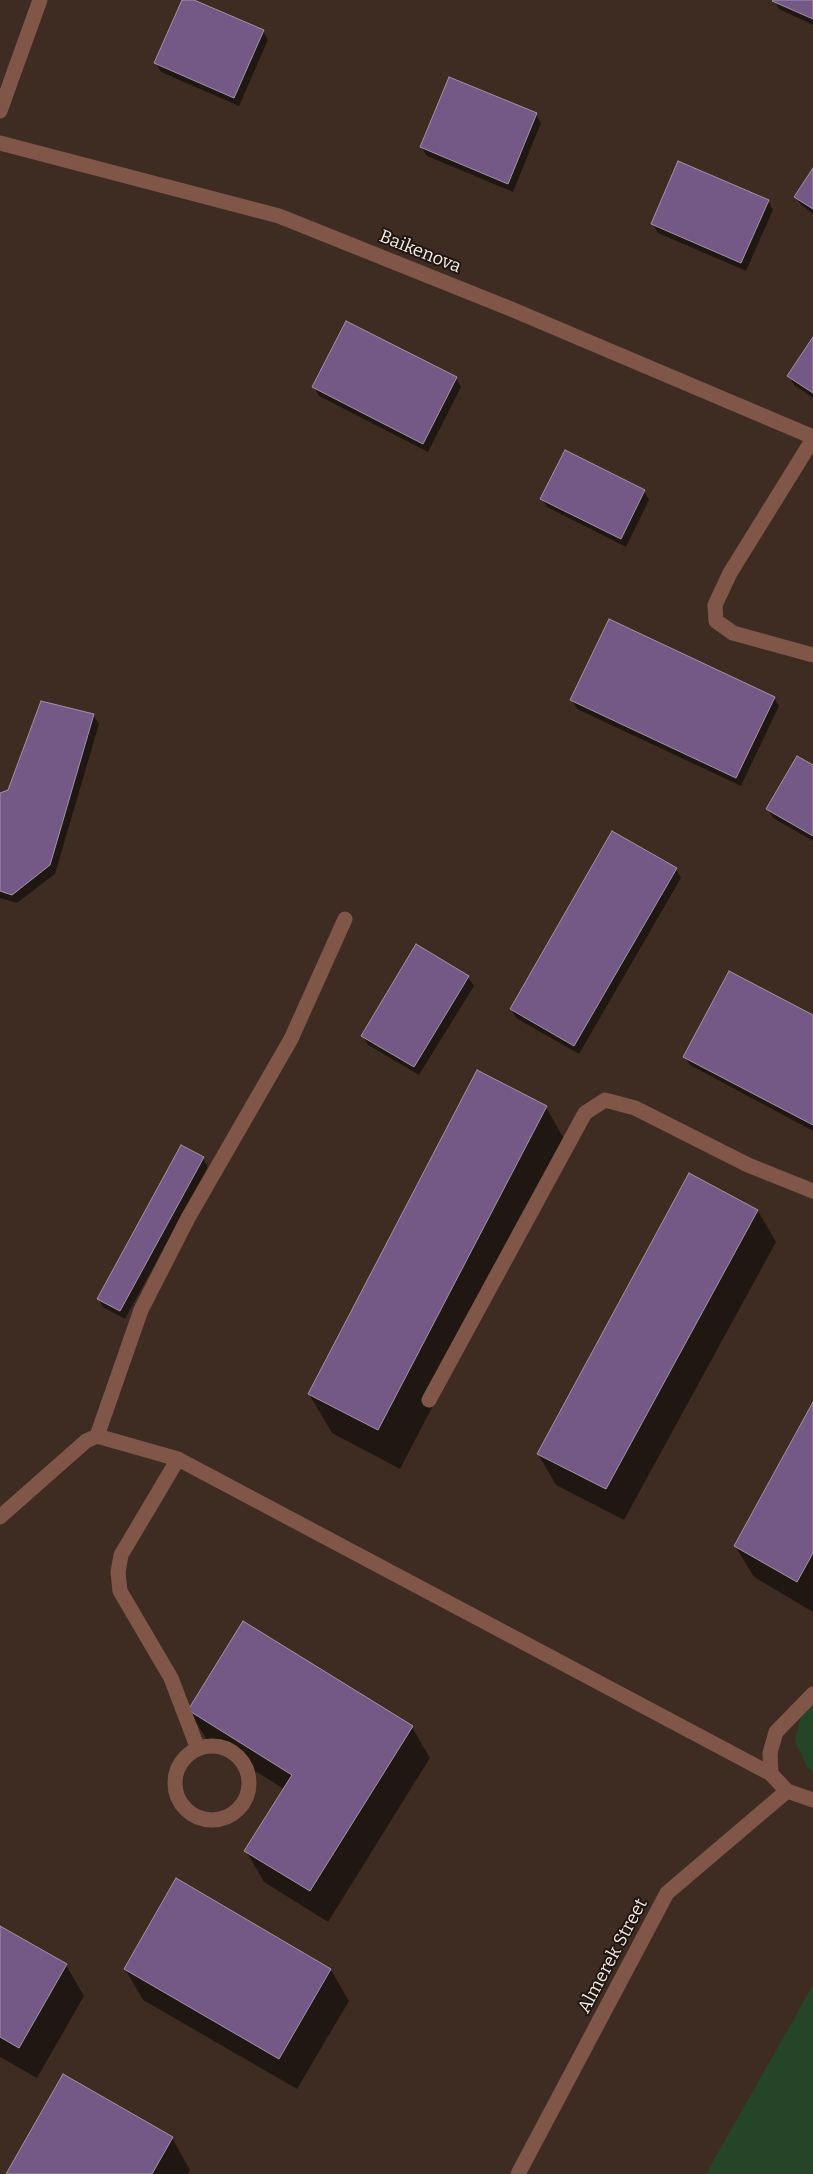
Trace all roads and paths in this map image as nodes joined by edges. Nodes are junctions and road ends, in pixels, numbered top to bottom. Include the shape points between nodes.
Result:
1 (40, 0) edge
2 (0, 111) edge
3 (0, 143) edge
4 (813, 438) edge
5 (813, 655) edge
6 (344, 919) dead end
7 (813, 1191) edge
8 (429, 1400) dead end
9 (97, 1436) junction
10 (178, 1459) junction
11 (0, 1517) edge
12 (813, 1694) edge
13 (198, 1749) junction
14 (772, 1774) junction
15 (787, 1791) junction
16 (813, 1800) edge
17 (518, 2174) edge

1 - 2 street
3 - 4 street, Baikenova via 279,216 511,309
4 - 5 street via 730,573 715,605 716,621 733,632
6 - 9 street via 291,1039 188,1218 141,1310
7 - 8 street via 748,1165 635,1108 605,1100 585,1113
9 - 10 street
9 - 11 street
10 - 13 street via 121,1555 118,1572 120,1591 171,1678
10 - 14 street
12 - 14 street via 776,1732 770,1753
13 - 13 street via 184,1760 176,1776 177,1794 186,1809 201,1818 218,1819 235,1812 246,1799 250,1781 245,1764 233,1751 215,1746
14 - 15 street
15 - 16 street
15 - 17 street, Almerek Street via 667,1893

